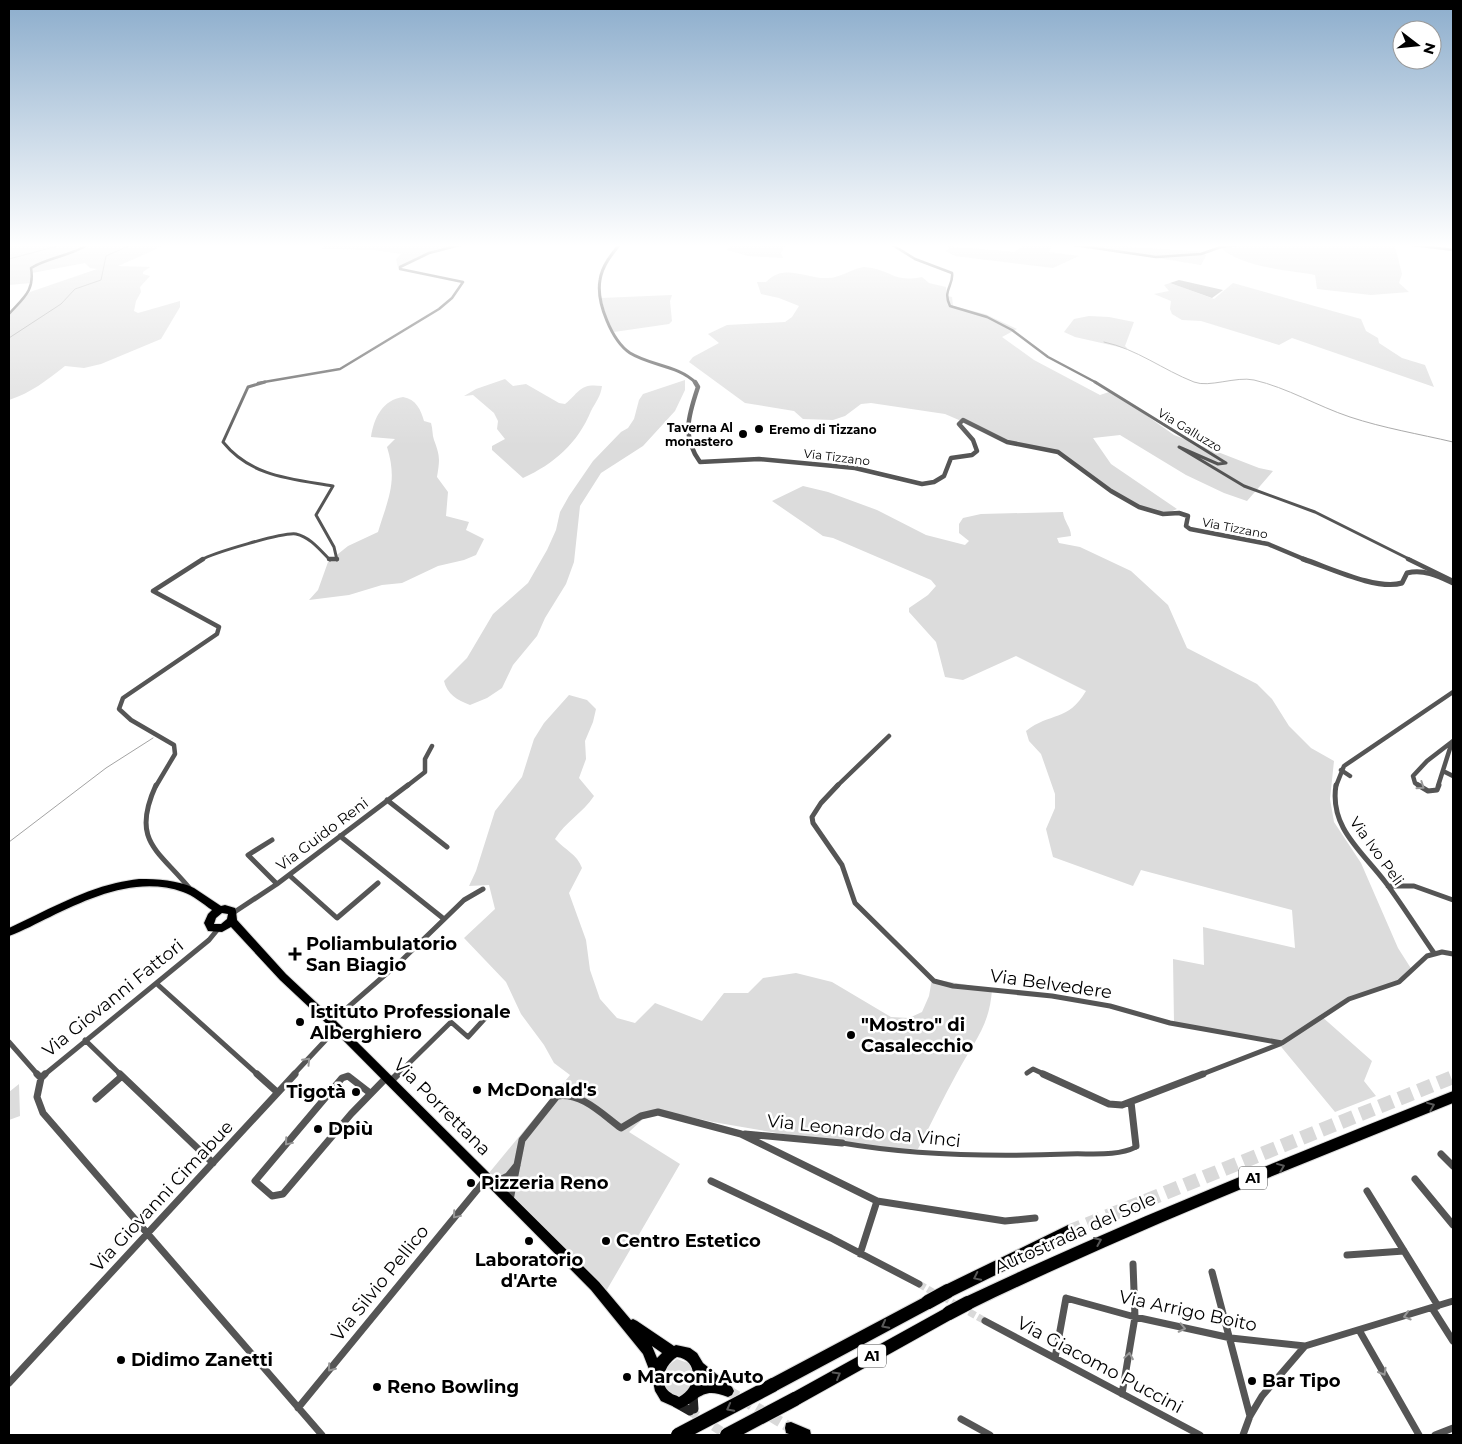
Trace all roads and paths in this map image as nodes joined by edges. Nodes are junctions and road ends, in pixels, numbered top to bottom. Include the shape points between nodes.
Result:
1 (435, 311) edge
2 (605, 311) edge
3 (968, 311) edge
4 (1453, 582) edge
5 (1453, 692) edge
6 (889, 736) dead end
7 (1453, 742) edge
8 (432, 746) dead end
9 (1341, 770) junction
10 (1443, 771) junction
11 (1350, 776) dead end
12 (1453, 776) edge
13 (387, 800) junction
14 (340, 836) junction
15 (272, 840) dead end
16 (447, 847) dead end
17 (289, 875) junction
18 (378, 883) dead end
19 (277, 884) junction
20 (1388, 886) junction
21 (483, 889) dead end
22 (192, 892) junction
23 (1453, 900) edge
24 (216, 912) junction
25 (444, 919) junction
26 (229, 923) junction
27 (9, 932) edge
28 (1434, 953) junction
29 (1453, 954) edge
30 (157, 984) junction
31 (488, 1014) dead end
32 (334, 1025) junction
33 (85, 1040) junction
34 (9, 1042) edge
35 (1282, 1043) junction
36 (1026, 1073) dead end
37 (122, 1076) junction
38 (41, 1078) junction
39 (388, 1080) junction
40 (277, 1092) junction
41 (370, 1093) junction
42 (1453, 1097) edge
43 (96, 1099) dead end
44 (1131, 1102) junction
45 (741, 1134) junction
46 (842, 1143) joint
47 (1136, 1146) joint
48 (1441, 1154) dead end
49 (213, 1163) junction
50 (517, 1164) junction
51 (1453, 1166) edge
52 (1415, 1178) dead end
53 (490, 1181) junction
54 (711, 1181) dead end
55 (1367, 1191) dead end
56 (877, 1201) junction
57 (510, 1202) junction
58 (1035, 1218) dead end
59 (1453, 1225) edge
60 (1068, 1232) tunnel mouth
61 (148, 1233) junction
62 (1404, 1251) junction
63 (860, 1254) junction
64 (1348, 1256) dead end
65 (1133, 1264) dead end
66 (1212, 1272) dead end
67 (919, 1284) tunnel mouth
68 (1453, 1301) edge
69 (1435, 1307) junction
70 (620, 1314) junction
71 (1135, 1317) junction
72 (985, 1321) tunnel mouth
73 (1359, 1330) junction
74 (1231, 1338) junction
75 (1453, 1341) edge
76 (1305, 1346) junction
77 (672, 1352) junction
78 (1055, 1358) junction
79 (698, 1367) junction
80 (658, 1377) junction
81 (9, 1383) edge
82 (694, 1393) junction
83 (1122, 1394) junction
84 (675, 1402) junction
85 (298, 1408) junction
86 (692, 1410) joint
87 (1250, 1416) junction
88 (961, 1419) dead end
89 (791, 1428) tunnel mouth
90 (1453, 1428) edge
91 (1445, 1433) edge
92 (322, 1435) edge
93 (678, 1435) edge
94 (727, 1435) edge
95 (805, 1435) edge
96 (990, 1435) edge
97 (1200, 1435) edge
98 (1244, 1435) edge
99 (1419, 1435) edge
100 (1435, 1435) edge

1 - 22 street via 340,369 258,382 248,387 223,442 236,458 261,472 333,486 316,515 334,547 337,560 330,560 309,540 295,534 276,536 204,558 153,592 219,627 217,634 123,698 119,709 131,720 174,745 175,754 158,780 146,811 149,836 150,844
2 - 4 street, Via Tizzano via 625,349 688,377 698,385 692,400 689,427 700,462 759,459 855,468 909,482 928,483 944,476 951,458 972,455 977,451 973,440 959,424 963,420 1007,442 1058,452 1133,505 1163,514 1188,516 1186,526 1190,529 1268,544 1305,560 1388,585 1402,584 1407,573 1412,571
3 - 4 street, Via Galluzzo via 1012,330 1048,357 1105,387 1226,463 1218,464 1179,447 1214,470 1244,486 1291,502 1361,534
5 - 9 street
6 - 35 street, Via Belvedere via 821,803 812,817 813,823 842,865 855,903 934,980 953,986 1100,1004 1170,1023
7 - 10 street
7 -> 10 street via 1422,764 1413,779 1433,792 1439,787
8 - 13 street, Via Guido Reni via 425,759 425,772
9 - 11 street
9 - 20 street, Via Ivo Peli via 1335,792 1338,821
10 - 12 street
13 - 14 street, Via Guido Reni
13 - 16 street
14 - 17 street, Via Guido Reni
14 - 25 street
15 - 19 street via 248,855
17 - 18 street via 337,918
17 - 19 street, Via Guido Reni
19 - 26 street, Via Guido Reni
20 - 23 street via 1414,886
20 - 28 street, Via Ivo Peli
21 - 25 street, Via Giovanni Cimabue via 464,900
22 - 24 main road, Via Porrettana
22 - 27 main road, Via Porrettana via 161,883 118,886
24 - 26 main road via 228,909
24 - 26 main road, Via Porrettana via 209,926
25 - 32 street, Via Giovanni Cimabue
26 - 30 street, Via Giovanni Fattori
26 - 32 main road, Via Porrettana
28 - 29 street
28 - 35 street via 1421,958 1398,982 1350,999
30 - 33 street, Via Giovanni Fattori
30 - 40 street
31 - 39 street via 468,1037 451,1022
32 - 39 main road, Via Porrettana
40 -> 32 street, Via Giovanni Cimabue
33 - 37 street
33 - 38 street, Via Giovanni Fattori
34 - 38 street, Via Giovanni Fattori
35 - 44 street
36 - 44 street via 1033,1069 1109,1104
37 - 43 street
37 - 49 street
38 - 61 street via 37,1097 43,1114
39 - 41 street
39 - 53 main road, Via Porrettana
40 - 49 street, Via Giovanni Cimabue
41 -> 41 street via 348,1076 342,1078 255,1182 272,1196 283,1194
94 -> 42 highway, Autostrada del Sole / A1, bridge via 949,1313 1053,1261
44 - 47 street, Via Leonardo da Vinci
45 - 46 street, Via Leonardo da Vinci
45 - 50 street, Via Leonardo da Vinci via 652,1112 621,1128 574,1095 563,1094 553,1101 522,1140
45 - 56 street, Via Leonardo da Vinci
46 - 47 street, Via Leonardo da Vinci via 878,1150 990,1157 1100,1153
48 - 51 street
49 - 61 street, Via Giovanni Cimabue
50 - 53 street via 508,1176
50 - 57 street, Via Leonardo da Vinci
52 - 59 street
53 - 57 main road, Via Porrettana
53 -> 85 street, Via Silvio Pellico
54 - 63 street
55 - 62 street
56 - 58 street, Via Leonardo da Vinci via 1006,1221
56 - 63 street
57 - 70 main road, Via Porrettana
60 -> 93 highway, Autostrada del Sole / A1, bridge via 948,1291
61 - 81 street, Via Giovanni Cimabue
61 - 85 street
62 - 64 street
62 - 69 street
63 - 67 street
65 - 71 street
66 - 74 street
68 - 69 street
69 -> 73 street
69 - 75 street
70 - 77 main road, Via Porrettana
70 - 80 main road, Via Porrettana via 648,1350
71 -> 74 street, Via Arrigo Boito
71 - 78 street, Via Arrigo Boito via 1066,1298
83 -> 71 street
72 - 78 street, Via Giacomo Puccini
73 - 76 street
73 -> 99 street
74 - 76 street, Via Arrigo Boito
74 - 87 street
76 - 87 street via 1274,1379
77 - 79 main road via 686,1352
77 - 80 main road via 661,1363
78 - 83 street, Via Giacomo Puccini
79 - 82 main road via 699,1379
79 - 82 main road via 725,1389 711,1386
80 - 84 main road via 662,1394
82 - 84 main road via 686,1400
82 - 86 main road
83 - 97 street, Via Giacomo Puccini
84 - 86 main road
85 - 92 street
87 - 98 street
88 - 96 street
89 - 95 main road
90 - 91 street
91 - 100 street

